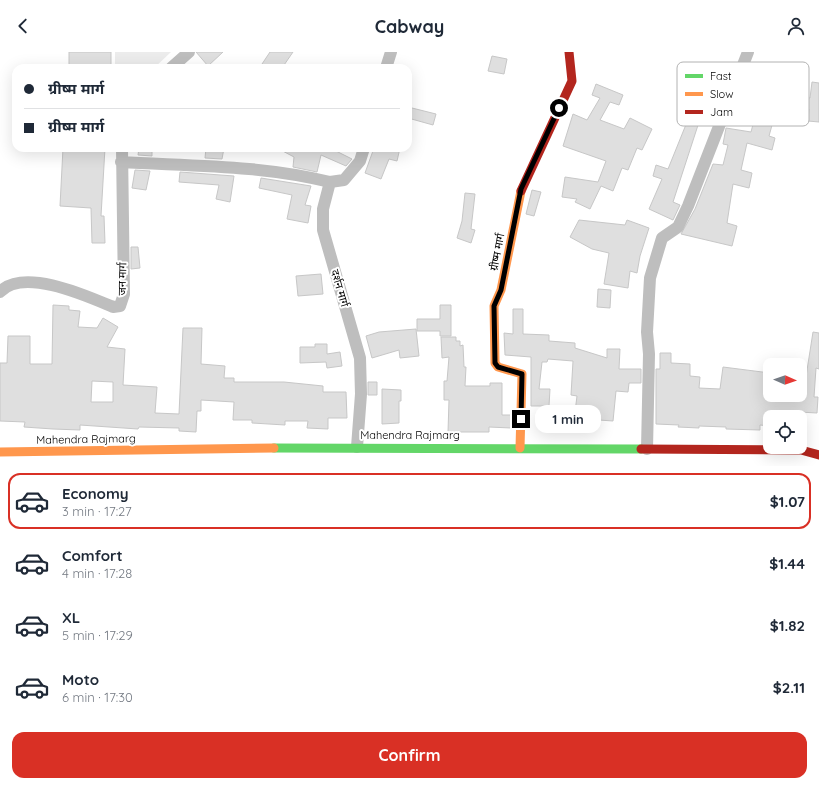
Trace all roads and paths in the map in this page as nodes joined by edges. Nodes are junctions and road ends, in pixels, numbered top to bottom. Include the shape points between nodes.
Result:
1 (189, 52) edge
2 (390, 52) edge
3 (569, 52) edge
4 (748, 52) edge
5 (744, 62) edge
6 (176, 64) edge
7 (387, 64) edge
8 (719, 126) edge
9 (122, 152) edge
10 (363, 152) edge
11 (121, 162) junction
12 (330, 182) junction
13 (0, 291) edge
14 (357, 447) junction
15 (520, 448) junction
16 (647, 449) junction
17 (0, 452) edge
18 (819, 455) edge

1 - 6 street
2 - 7 street
3 - 15 main road, ग्रीष्म मार्ग via 572,81 521,189 501,290 494,306 495,363 498,367 522,374
4 - 5 street
8 - 16 street via 678,227 662,238 650,278 647,332
9 - 11 street, जन मार्ग
10 - 12 street via 360,161 344,180
11 - 12 street via 248,168 300,174
11 - 13 street, जन मार्ग via 124,294 120,306 113,307 52,284 23,282
12 - 14 street, दर्शन मार्ग via 323,209 323,230 360,358 361,394
14 - 15 main road, Mahendra Rajmarg
14 - 17 main road, Mahendra Rajmarg via 89,455
15 - 16 main road, Mahendra Rajmarg
16 - 18 main road, Mahendra Rajmarg via 801,450

